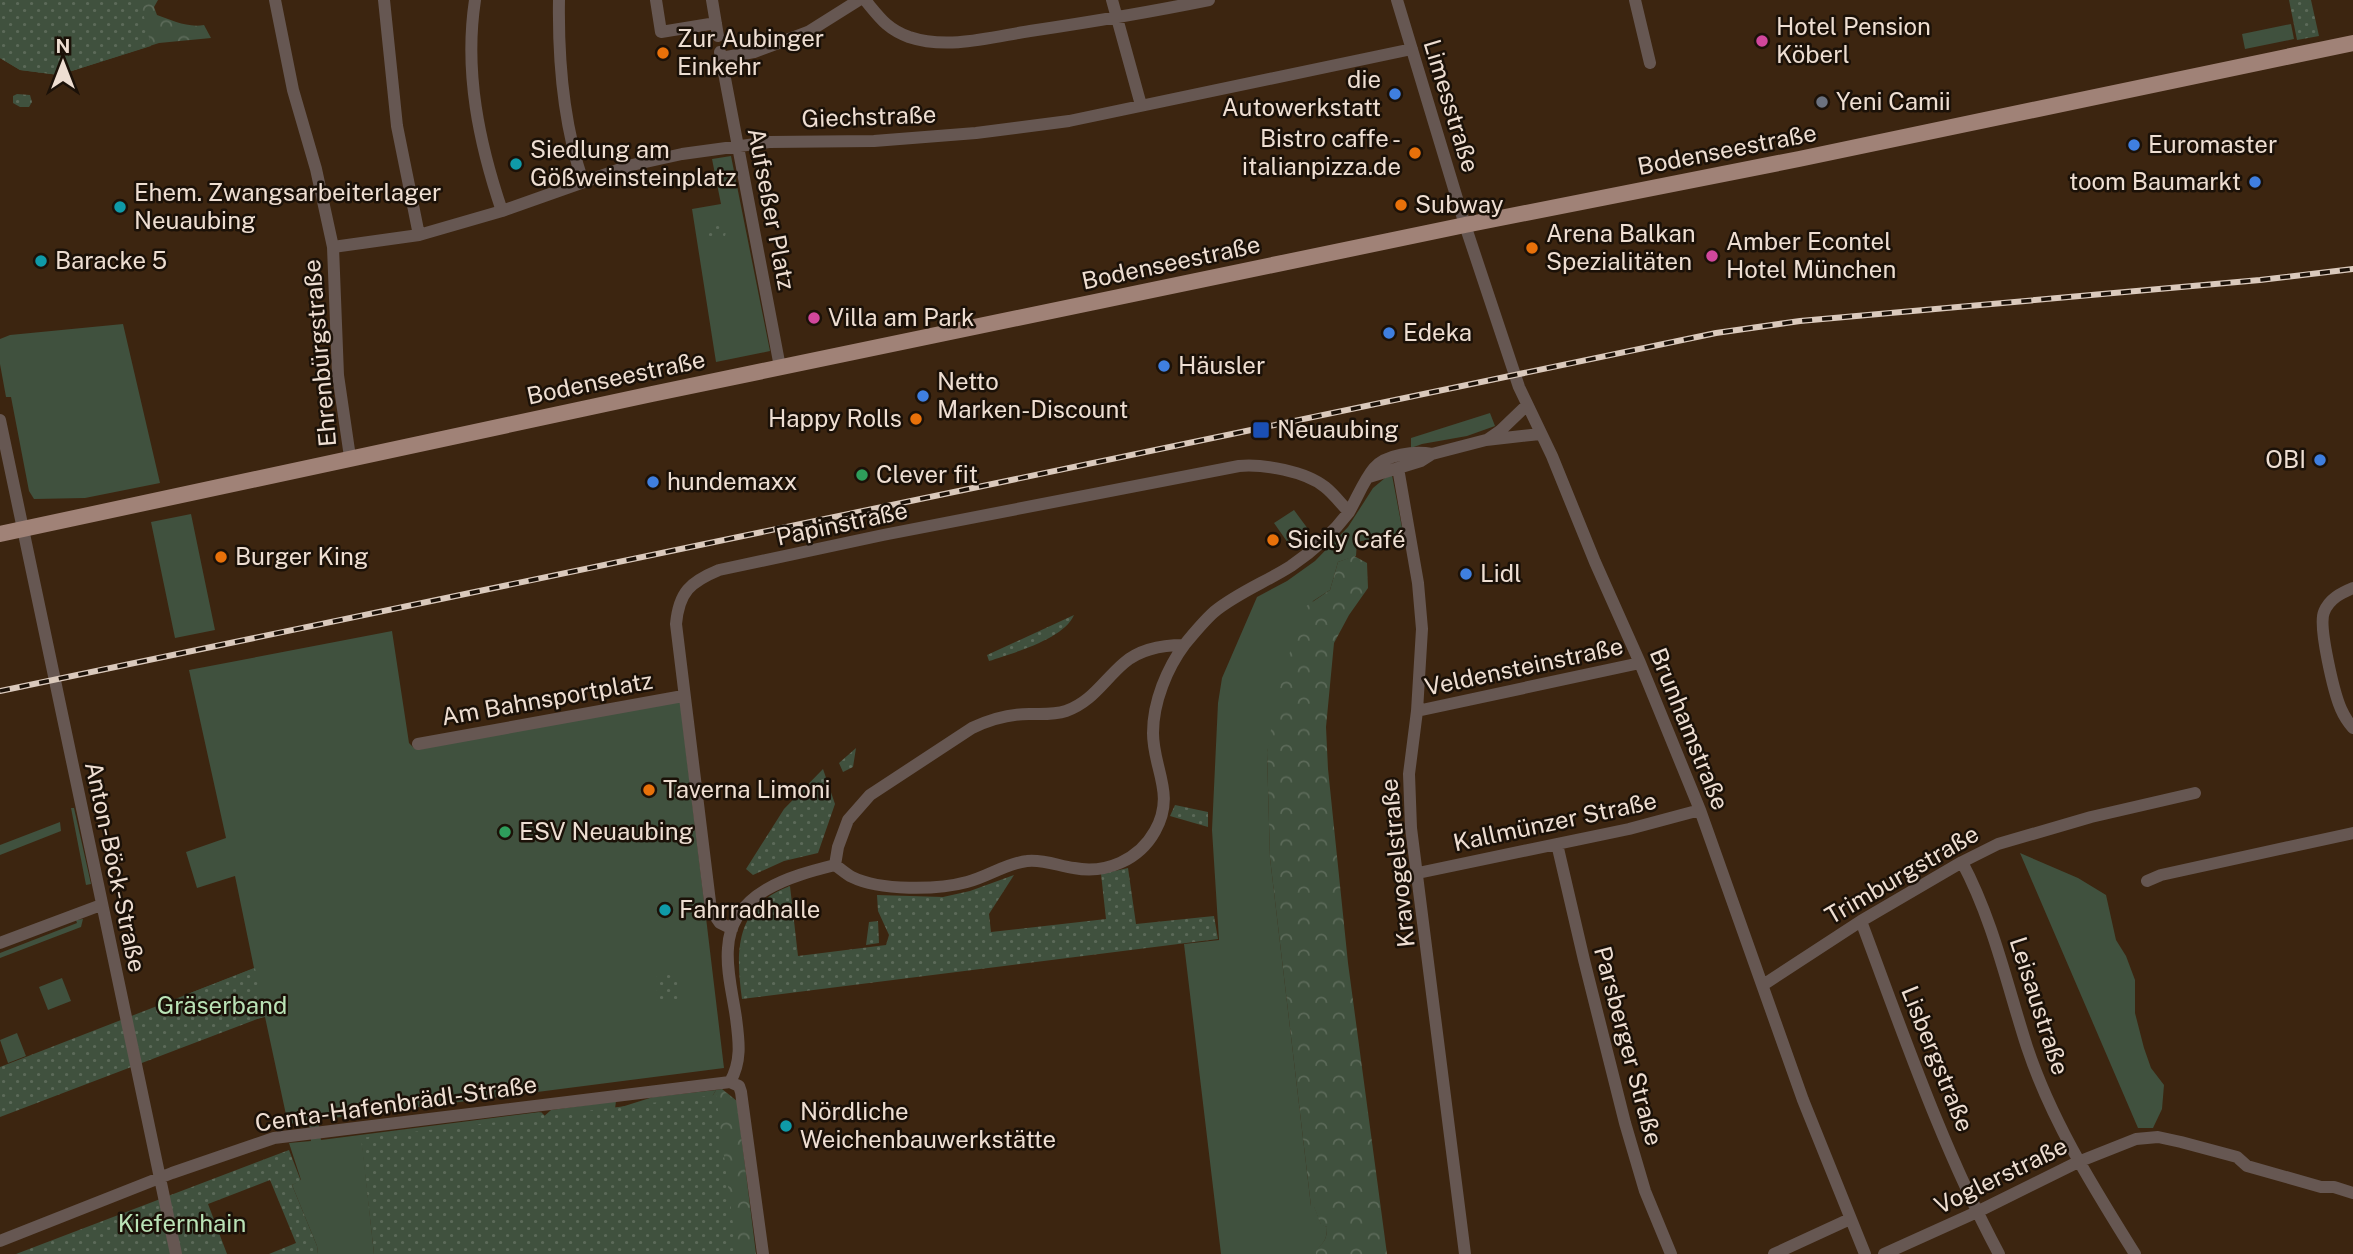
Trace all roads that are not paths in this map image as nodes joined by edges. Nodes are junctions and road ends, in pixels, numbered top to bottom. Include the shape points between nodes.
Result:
1 (275, 0) edge
2 (384, 0) edge
3 (475, 0) edge
4 (559, 0) edge
5 (656, 0) edge
6 (712, 0) edge
7 (859, 0) edge
8 (865, 0) edge
9 (1112, 0) edge
10 (1209, 0) edge
11 (1397, 0) edge
12 (1635, 0) edge
13 (1118, 18) junction
14 (2353, 43) edge
15 (1412, 49) junction
16 (1650, 63) dead end
17 (1141, 106) junction
18 (737, 145) junction
19 (583, 182) junction
20 (502, 211) junction
21 (1465, 225) junction
22 (419, 235) junction
23 (333, 247) junction
24 (780, 367) junction
25 (1527, 405) junction
26 (0, 420) edge
27 (1540, 434) junction
28 (1486, 440) junction
29 (1432, 454) junction
30 (350, 457) junction
31 (1398, 468) junction
32 (1368, 478) junction
33 (1349, 512) junction
34 (23, 530) junction
35 (0, 534) edge
36 (2353, 587) edge
37 (1184, 646) junction
38 (1640, 663) junction
39 (684, 696) junction
40 (1417, 711) junction
41 (2353, 727) edge
42 (418, 744) dead end
43 (2195, 793) dead end
44 (1700, 810) junction
45 (2353, 833) edge
46 (1557, 844) junction
47 (1962, 862) junction
48 (835, 864) junction
49 (1418, 873) junction
50 (2147, 881) dead end
51 (101, 905) junction
52 (1861, 920) junction
53 (732, 929) junction
54 (0, 943) edge
55 (1763, 985) junction
56 (730, 1082) junction
57 (2078, 1162) junction
58 (160, 1179) junction
59 (2353, 1193) edge
60 (1977, 1212) junction
61 (1850, 1219) junction
62 (0, 1241) edge
63 (176, 1254) edge
64 (763, 1254) edge
65 (1465, 1254) edge
66 (1671, 1254) edge
67 (1774, 1254) edge
68 (1865, 1254) edge
69 (1884, 1254) edge
70 (1999, 1254) edge
71 (2135, 1254) edge

1 - 23 street, Ehrenbürgstraße
2 - 22 street via 396,117
3 - 20 street via 474,97
4 - 19 street via 564,98 572,151
5 - 6 street via 661,32 717,30
7 - 18 street, Aufseßer Platz via 808,32 754,52 720,55
8 - 13 street via 887,27 933,42
9 - 13 street
10 - 13 street
11 - 15 street, Limesstraße
12 - 16 street
13 - 17 street
14 - 21 main road, Bodenseestraße
15 - 17 street, Giechstraße
15 - 21 street, Limesstraße
17 - 18 street, Giechstraße via 976,133
18 - 19 street, Giechstraße via 632,165
18 - 24 street, Aufseßer Platz
19 - 20 street, Giechstraße
20 - 22 street, Giechstraße
21 - 24 main road, Bodenseestraße
21 - 25 street, Brunhamstraße
22 - 23 street, Giechstraße
23 - 30 street, Ehrenbürgstraße via 338,374
24 - 30 main road, Bodenseestraße
25 - 27 street, Brunhamstraße
25 - 28 street
26 - 34 street, Anton-Böck-Straße
27 - 28 street
27 - 38 street, Brunhamstraße
28 - 29 street
29 - 31 street
29 - 32 street via 1420,452 1385,461
30 - 34 main road, Bodenseestraße
31 - 32 street
31 - 40 street, Kravogelstraße via 1422,629
32 - 33 street
33 - 37 street via 1334,532 1292,565 1214,613
33 - 39 street, Papinstraße via 1324,486 1302,476 1276,468 1239,466 719,570 689,586 677,612
34 - 35 main road, Bodenseestraße
34 - 51 street, Anton-Böck-Straße
36 - 41 street via 2330,602 2322,628 2337,697
37 - 48 street via 1138,654 1081,705 1065,712 1007,716 972,728 870,794 848,820
37 - 48 street via 1161,689 1153,733 1164,785 1164,811 1155,832 1129,859 1100,870 1027,861 942,887 868,883 850,877
38 - 40 street, Veldensteinstraße
38 - 44 street, Brunhamstraße
39 - 42 street, Am Bahnsportplatz
39 - 53 street, Papinstraße via 711,909
40 - 49 street, Kravogelstraße via 1409,774
43 - 47 street, Trimburgstraße via 2047,829 1998,844
44 - 46 street, Kallmünzer Straße
44 - 55 street, Brunhamstraße
45 - 50 street
46 - 49 street, Kallmünzer Straße
46 - 66 street, Parsberger Straße via 1629,1134 1645,1191
47 - 52 street, Trimburgstraße
47 - 57 street, Leisaustraße via 1999,949 2048,1101
48 - 53 street via 769,886 744,909
49 - 65 street, Kravogelstraße
51 - 54 street
51 - 58 street, Anton-Böck-Straße
52 - 55 street, Trimburgstraße
52 - 60 street, Lisbergstraße via 1916,1069
53 - 56 street via 728,947 740,1051
55 - 61 street, Brunhamstraße
56 - 58 street, Centa-Hafenbrädl-Straße via 274,1138
56 - 64 street via 741,1092
57 - 59 street, Voglerstraße via 2136,1139 2158,1137
57 - 60 street, Voglerstraße
57 - 71 street, Leisaustraße
58 - 62 street, Centa-Hafenbrädl-Straße
58 - 63 street, Anton-Böck-Straße
60 - 69 street, Voglerstraße
60 - 70 street, Lisbergstraße
61 - 67 street
61 - 68 street, Brunhamstraße

